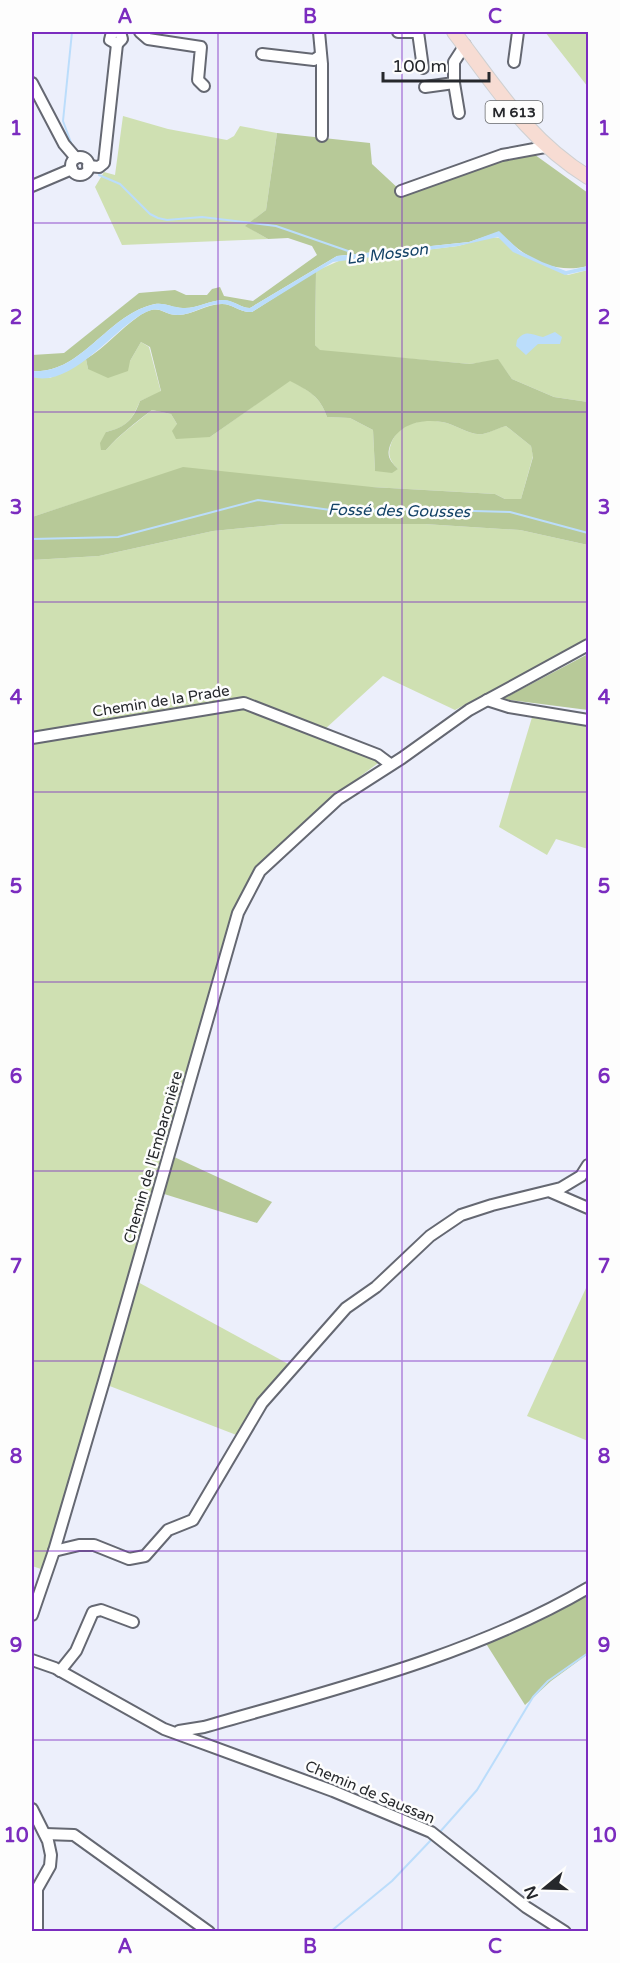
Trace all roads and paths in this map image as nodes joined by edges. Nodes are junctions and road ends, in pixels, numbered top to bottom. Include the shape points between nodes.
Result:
1 (112, 32) edge
2 (120, 32) edge
3 (140, 32) edge
4 (320, 32) edge
5 (398, 32) edge
6 (454, 32) edge
7 (518, 32) edge
8 (117, 44) junction
9 (465, 45) junction
10 (262, 54) dead end
11 (321, 55) junction
12 (514, 62) dead end
13 (423, 68) dead end
14 (32, 83) edge
15 (454, 83) junction
16 (204, 86) dead end
17 (425, 87) dead end
18 (459, 113) dead end
19 (322, 136) dead end
20 (545, 147) junction
21 (76, 158) junction
22 (88, 166) junction
23 (72, 169) junction
24 (588, 177) edge
25 (32, 186) edge
26 (401, 191) dead end
27 (588, 645) edge
28 (487, 700) junction
29 (588, 720) edge
30 (32, 738) edge
31 (390, 764) junction
32 (588, 1166) edge
33 (551, 1192) junction
34 (588, 1208) edge
35 (54, 1551) junction
36 (588, 1588) edge
37 (32, 1615) edge
38 (133, 1622) dead end
39 (32, 1660) edge
40 (60, 1671) junction
41 (204, 1727) junction
42 (175, 1732) junction
43 (210, 1744) junction
44 (32, 1809) edge
45 (45, 1834) junction
46 (34, 1887) edge
47 (37, 1932) edge
48 (209, 1932) edge
49 (565, 1932) edge

1 - 8 street via 110,40
2 - 8 street via 122,39
3 - 16 street via 148,39 201,47 198,80
4 - 11 street
5 - 13 street via 417,32
6 - 9 main road, M 613
7 - 12 street
8 - 22 street via 104,163 99,167
9 - 15 street via 454,62
9 - 20 main road, M 613
10 - 11 street via 314,60
11 - 19 street
14 - 21 street via 64,144
15 - 17 street
15 - 18 street
20 - 24 main road, M 613
20 - 26 street via 502,155
21 - 22 street via 85,159
21 - 23 street
22 - 23 street via 80,174
23 - 25 street
27 - 28 street, Chemin de l'Embaronière
28 - 29 street
28 - 31 street, Chemin de l'Embaronière
30 - 31 street, Chemin de la Prade via 243,703 378,755
31 - 35 street, Chemin de l'Embaronière via 338,798 260,871 238,913
32 - 33 street via 574,1182
33 - 34 street
33 - 35 street via 461,1215 430,1236 376,1287 346,1308 261,1403 193,1520 168,1530 145,1556 129,1559 94,1545
35 - 37 street, Chemin de l'Embaronière
36 - 41 street via 529,1618 407,1668
38 - 40 street via 101,1610 93,1612 76,1651
39 - 40 street, Chemin de Saussan
40 - 42 street, Chemin de Saussan via 144,1720
41 - 42 street
41 - 43 street
42 - 43 street, Chemin de Saussan
43 - 49 street, Chemin de Saussan via 431,1832 526,1907
44 - 45 street
45 - 46 street via 51,1863
45 - 48 street via 74,1835
46 - 47 street

